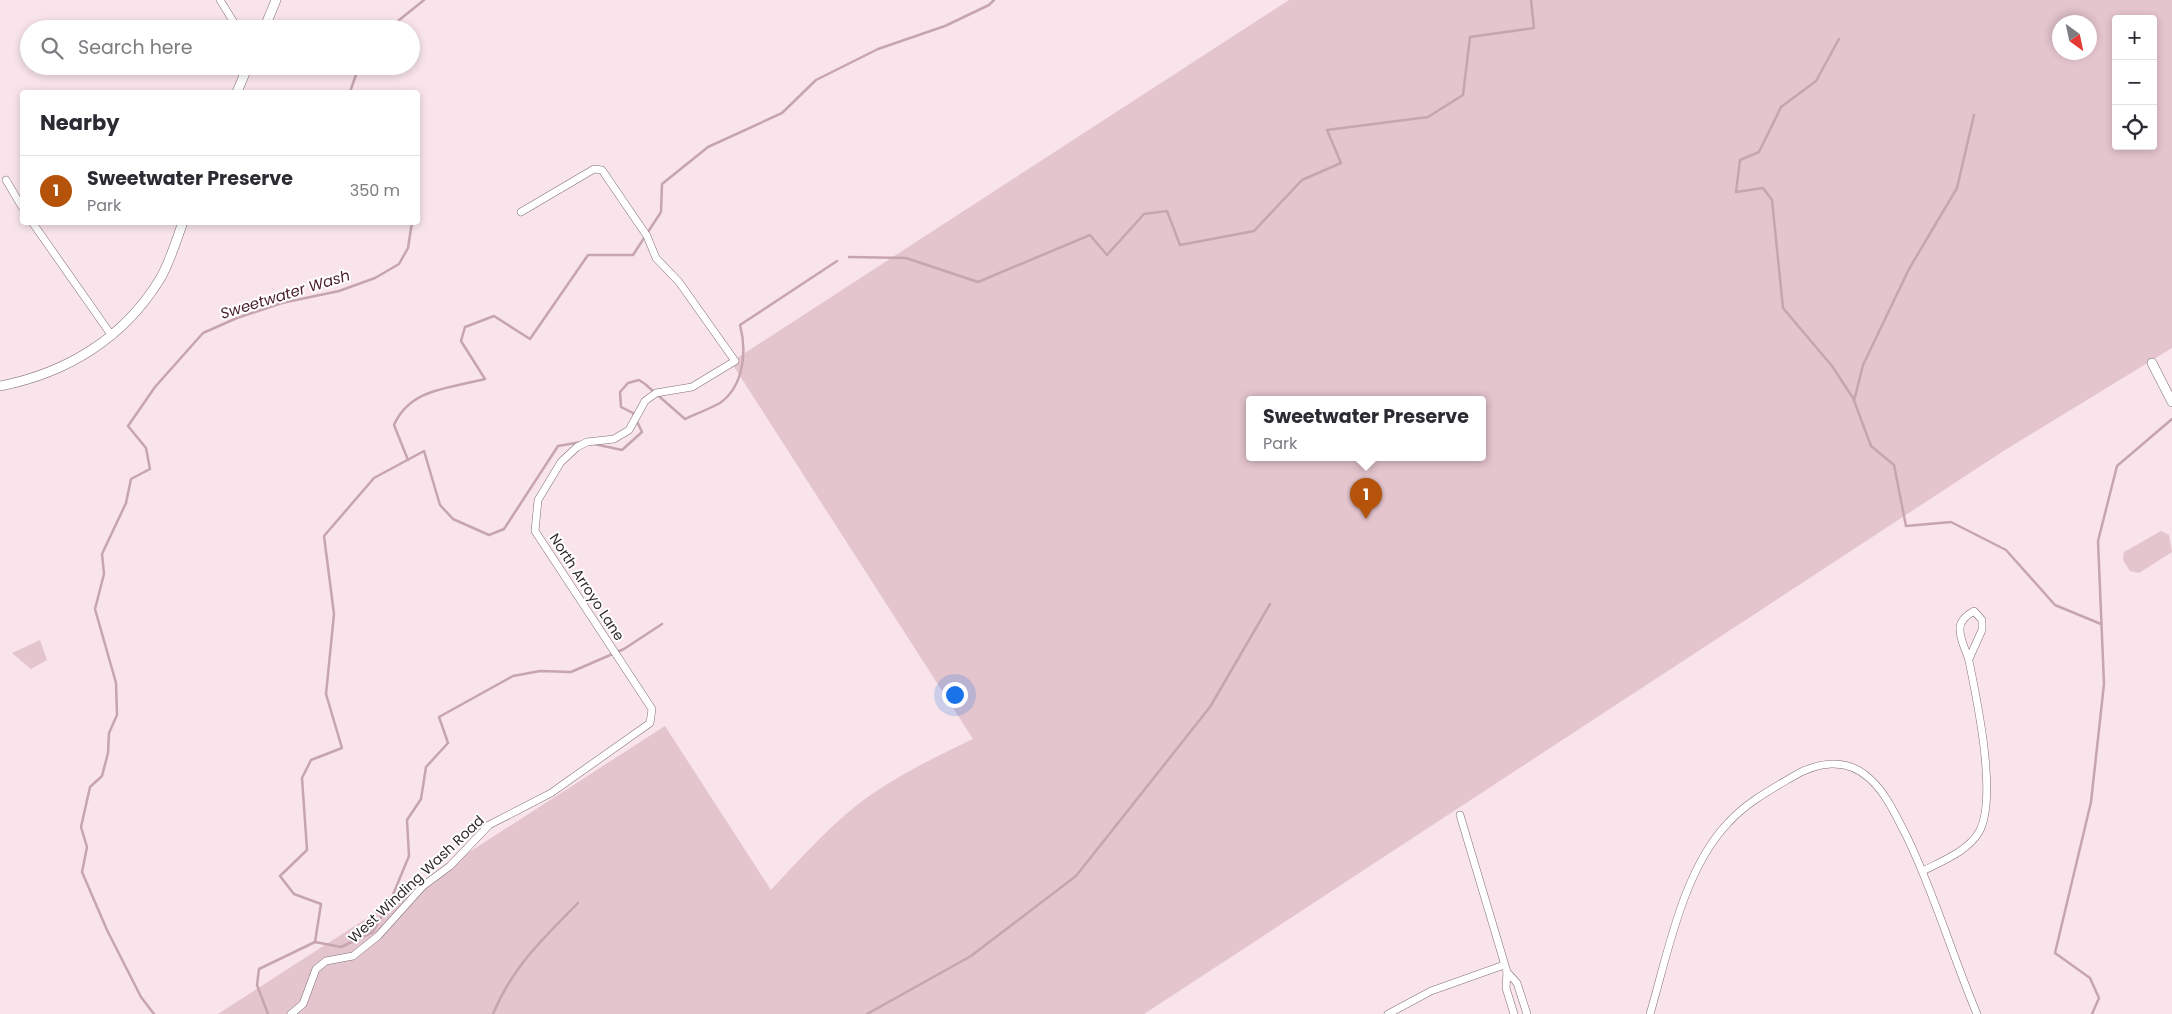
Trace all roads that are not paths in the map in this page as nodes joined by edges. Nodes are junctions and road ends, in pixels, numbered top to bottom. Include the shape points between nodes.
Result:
1 (220, 0) edge
2 (276, 0) edge
3 (232, 20) edge
4 (268, 20) edge
5 (244, 75) edge
6 (238, 90) edge
7 (6, 180) dead end
8 (20, 204) edge
9 (521, 212) dead end
10 (34, 225) edge
11 (182, 225) edge
12 (112, 336) junction
13 (2152, 362) dead end
14 (0, 386) edge
15 (2172, 402) edge
16 (1969, 659) junction
17 (650, 723) joint
18 (1460, 815) dead end
19 (1923, 870) junction
20 (1505, 969) junction
21 (291, 1014) edge
22 (1388, 1014) edge
23 (1514, 1014) edge
24 (1527, 1014) edge
25 (1650, 1014) edge
26 (1977, 1014) edge

1 - 3 street
2 - 4 street
5 - 6 street
7 - 8 street
9 - 17 street, North Arroyo Lane via 594,169 602,170 648,236 656,258 679,282 735,361 692,387 656,393 645,401 629,430 614,439 587,442 577,447 561,462 538,500 535,531 652,709
10 - 12 street
11 - 12 street via 160,278 129,321
12 - 14 street via 68,366
13 - 15 street
16 - 16 street via 1982,630 1982,620 1974,611 1962,620 1960,628
16 - 19 street via 1988,789 1983,818 1980,831 1970,843
17 - 21 street, West Winding Wash Road via 551,793 489,825 450,866 423,886 378,936 353,956 326,961 316,969 303,1004
18 - 20 street
19 - 25 street via 1888,800 1869,777 1853,767 1829,762 1803,770 1746,806 1727,823 1710,846 1678,918
19 - 26 street
20 - 22 street via 1431,991
20 - 23 street via 1506,988
20 - 24 street via 1517,983

